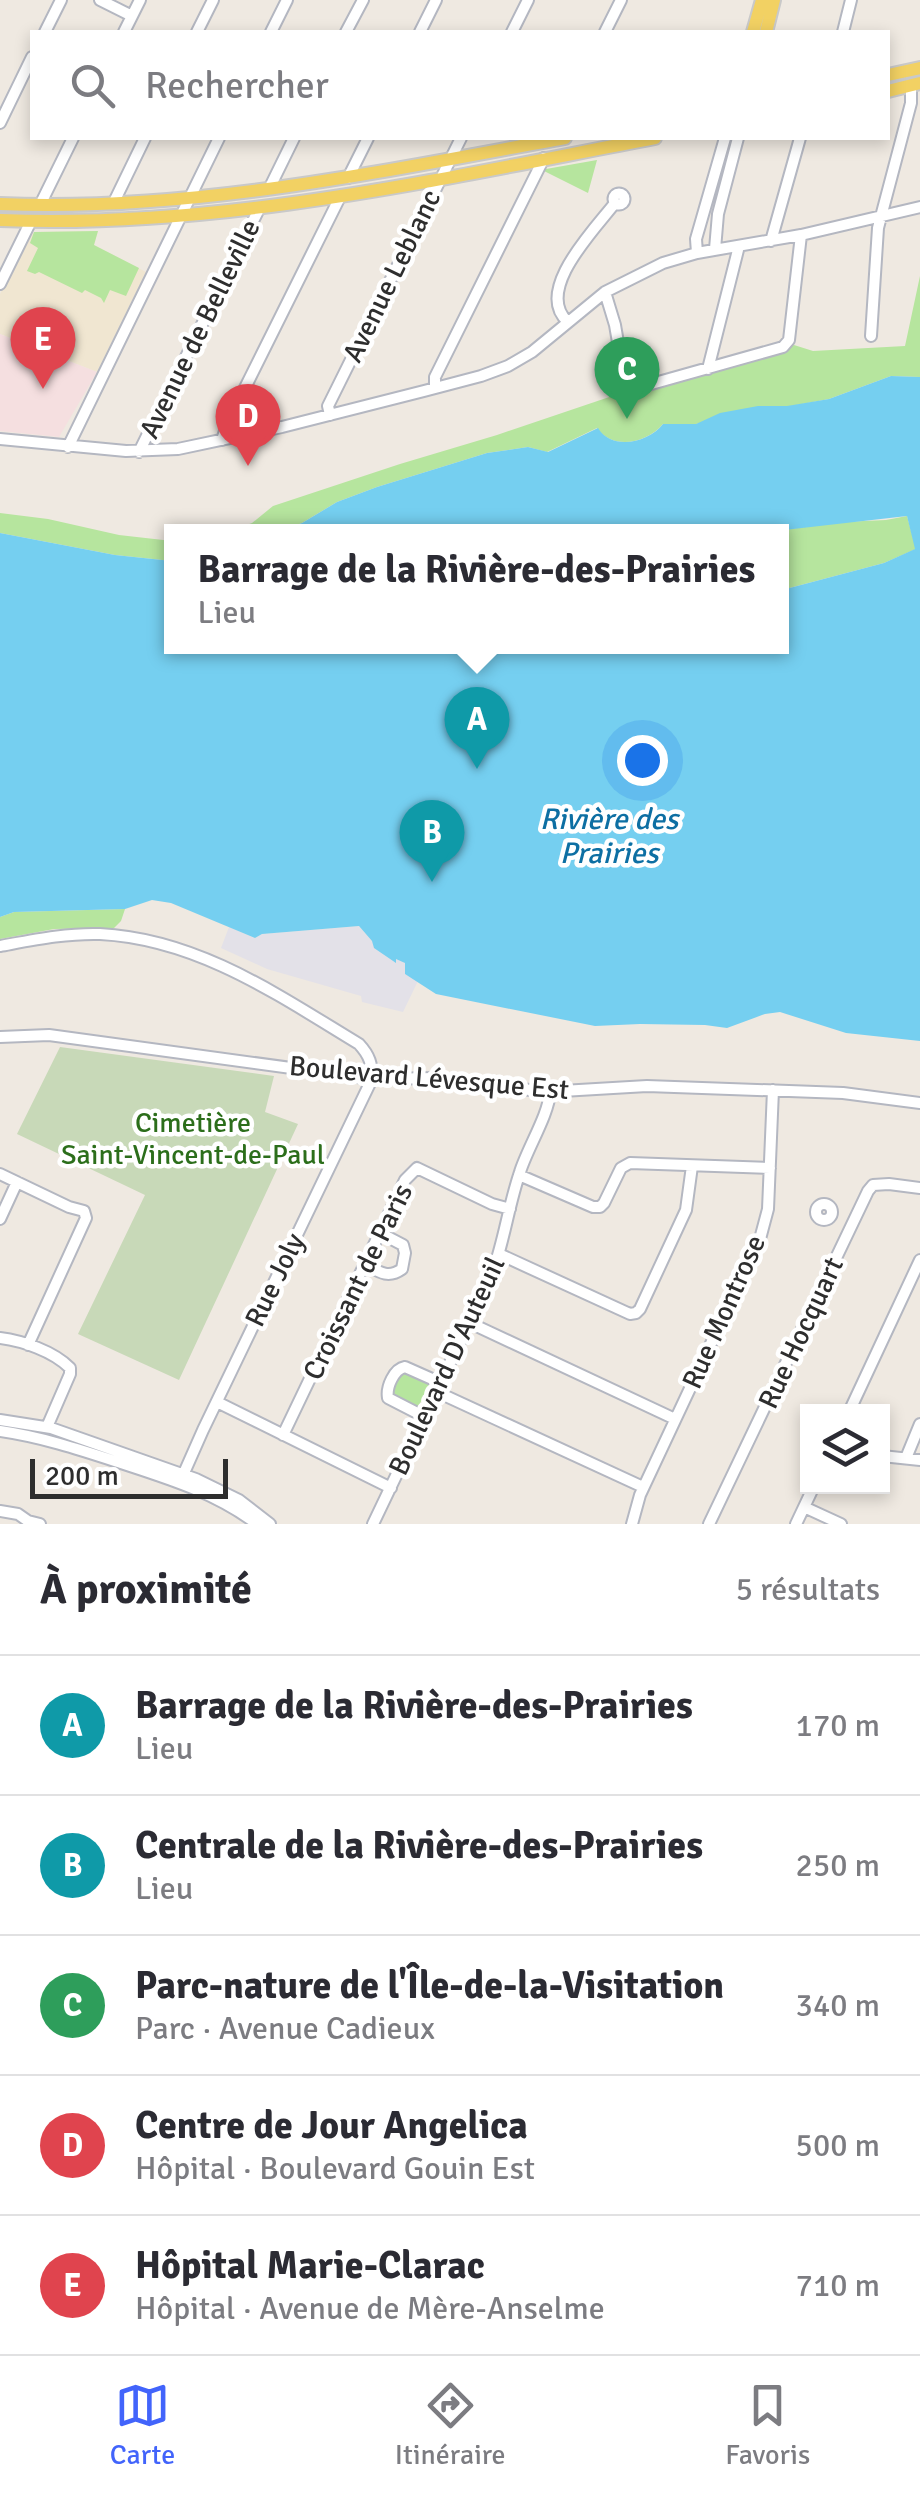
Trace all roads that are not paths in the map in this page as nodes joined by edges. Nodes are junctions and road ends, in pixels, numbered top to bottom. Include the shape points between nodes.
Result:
1 (60, 0) edge
2 (100, 0) edge
3 (140, 0) edge
4 (214, 0) edge
5 (287, 0) edge
6 (362, 0) edge
7 (436, 0) edge
8 (528, 0) edge
9 (621, 0) edge
10 (762, 0) edge
11 (774, 0) edge
12 (852, 0) edge
13 (132, 16) junction
14 (45, 30) edge
15 (125, 30) edge
16 (198, 30) edge
17 (272, 30) edge
18 (347, 30) edge
19 (421, 30) edge
20 (513, 30) edge
21 (606, 30) edge
22 (754, 30) edge
23 (766, 30) edge
24 (843, 30) edge
25 (30, 61) edge
26 (920, 68) edge
27 (890, 75) edge
28 (915, 84) edge
29 (890, 90) edge
30 (0, 123) edge
31 (72, 140) edge
32 (144, 140) edge
33 (218, 140) edge
34 (293, 140) edge
35 (367, 140) edge
36 (460, 140) edge
37 (548, 140) edge
38 (644, 140) edge
39 (724, 140) edge
40 (737, 140) edge
41 (799, 140) edge
42 (544, 158) junction
43 (450, 159) junction
44 (348, 178) junction
45 (440, 178) junction
46 (269, 189) junction
47 (340, 196) junction
48 (189, 199) junction
49 (616, 203) dead end
50 (0, 204) edge
51 (113, 204) junction
52 (40, 205) junction
53 (260, 207) junction
54 (920, 207) edge
55 (180, 217) junction
56 (880, 217) junction
57 (0, 220) edge
58 (31, 221) junction
59 (801, 235) junction
60 (771, 241) junction
61 (738, 246) junction
62 (715, 250) junction
63 (697, 252) junction
64 (0, 284) edge
65 (604, 292) junction
66 (568, 322) junction
67 (872, 336) dead end
68 (708, 369) junction
69 (435, 388) junction
70 (330, 414) junction
71 (0, 438) edge
72 (222, 440) junction
73 (68, 446) junction
74 (139, 452) junction
75 (0, 946) edge
76 (0, 1037) edge
77 (372, 1079) junction
78 (773, 1090) junction
79 (550, 1092) junction
80 (920, 1103) edge
81 (692, 1166) junction
82 (770, 1168) junction
83 (0, 1174) edge
84 (518, 1175) junction
85 (17, 1182) junction
86 (920, 1188) edge
87 (510, 1208) junction
88 (832, 1216) dead end
89 (0, 1219) edge
90 (851, 1227) junction
91 (380, 1233) junction
92 (500, 1254) junction
93 (920, 1260) edge
94 (365, 1264) junction
95 (470, 1323) junction
96 (0, 1338) edge
97 (28, 1344) junction
98 (439, 1388) junction
99 (217, 1402) junction
100 (853, 1404) edge
101 (424, 1417) junction
102 (675, 1419) junction
103 (0, 1420) edge
104 (920, 1424) edge
105 (46, 1427) junction
106 (0, 1431) edge
107 (283, 1435) junction
108 (890, 1457) edge
109 (906, 1458) junction
110 (920, 1460) edge
111 (182, 1478) junction
112 (644, 1487) junction
113 (391, 1488) junction
114 (810, 1494) edge
115 (804, 1506) junction
116 (0, 1511) edge
117 (32, 1523) edge
118 (257, 1524) edge
119 (270, 1524) edge
120 (374, 1524) edge
121 (632, 1524) edge
122 (709, 1524) edge
123 (796, 1524) edge
124 (841, 1524) edge

1 - 14 street
2 - 13 street
3 - 13 street
4 - 16 street
5 - 17 street
6 - 18 street
7 - 19 street
8 - 20 street
9 - 21 street
10 - 22 main road
11 - 23 main road
12 - 24 street
13 - 15 street
25 - 30 street
26 - 27 main road
28 - 29 main road
28 - 56 street
31 - 52 street
32 - 51 street
33 - 48 street
34 - 46 street, Avenue de Belleville
35 - 44 street
36 - 43 street, Avenue Leblanc
37 - 43 main road
38 - 42 main road
39 - 63 street
40 - 62 street
41 - 60 street
42 - 45 main road
42 - 69 street
43 - 44 main road
43 - 45 street, Avenue Leblanc
44 - 46 main road
45 - 47 main road
45 - 70 street, Avenue Leblanc via 328,406
46 - 48 main road
47 - 53 main road
47 - 72 street
48 - 51 main road
48 - 55 street
49 - 66 street via 564,271 557,304
50 - 52 main road
51 - 52 main road
53 - 55 main road
53 - 74 street, Avenue de Belleville
54 - 56 street
55 - 58 main road
55 - 73 street
56 - 59 street
56 - 67 street
57 - 58 main road
58 - 64 street
59 - 60 street
59 - 68 street via 787,344
60 - 61 street
61 - 62 street
61 - 68 street
62 - 63 street
63 - 65 street
65 - 66 street
65 - 68 street via 630,390
66 - 69 street via 508,366
69 - 70 street
70 - 72 street
71 - 73 street
72 - 74 street
73 - 74 street
75 - 77 street via 96,934 188,951 265,987 359,1044 372,1063
76 - 77 street, Boulevard Lévesque Est via 49,1035
77 - 79 street, Boulevard Lévesque Est via 438,1078
77 - 99 street, Rue Joly
78 - 79 street, Boulevard Lévesque Est via 647,1086
78 - 80 street, Boulevard Lévesque Est
78 - 82 street, Rue Montrose
79 - 84 street, Boulevard D'Auteuil
81 - 82 street
81 - 84 street via 630,1163 600,1207
81 - 92 street via 686,1210 636,1313
82 - 102 street, Rue Montrose via 760,1240
83 - 85 street
84 - 87 street, Boulevard D'Auteuil
85 - 89 street
85 - 97 street via 84,1211 86,1218
86 - 90 street, Rue Hocquart via 872,1186
87 - 91 street, Croissant de Paris via 418,1168 405,1180
87 - 92 street, Boulevard D'Auteuil
88 - 90 street
90 - 122 street, Rue Hocquart
91 - 94 street, Croissant de Paris
91 - 94 street via 403,1245 402,1268 384,1275
92 - 95 street, Boulevard D'Auteuil
93 - 100 street
94 - 107 street, Croissant de Paris
95 - 98 street, Boulevard D'Auteuil
95 - 102 street
96 - 97 street
97 - 105 street via 70,1368
98 - 101 street, Boulevard D'Auteuil
98 - 101 street via 404,1366 388,1389 390,1400
98 - 112 street
99 - 107 street
99 - 111 street, Rue Joly
101 - 113 street, Boulevard D'Auteuil
102 - 112 street, Rue Montrose
103 - 105 street
104 - 109 street
105 - 111 street
106 - 111 street
107 - 113 street
108 - 109 street
109 - 110 street
111 - 118 street
111 - 119 street via 226,1493
112 - 121 street, Rue Montrose
113 - 120 street, Boulevard D'Auteuil
114 - 115 street
115 - 123 street
115 - 124 street
116 - 117 street

